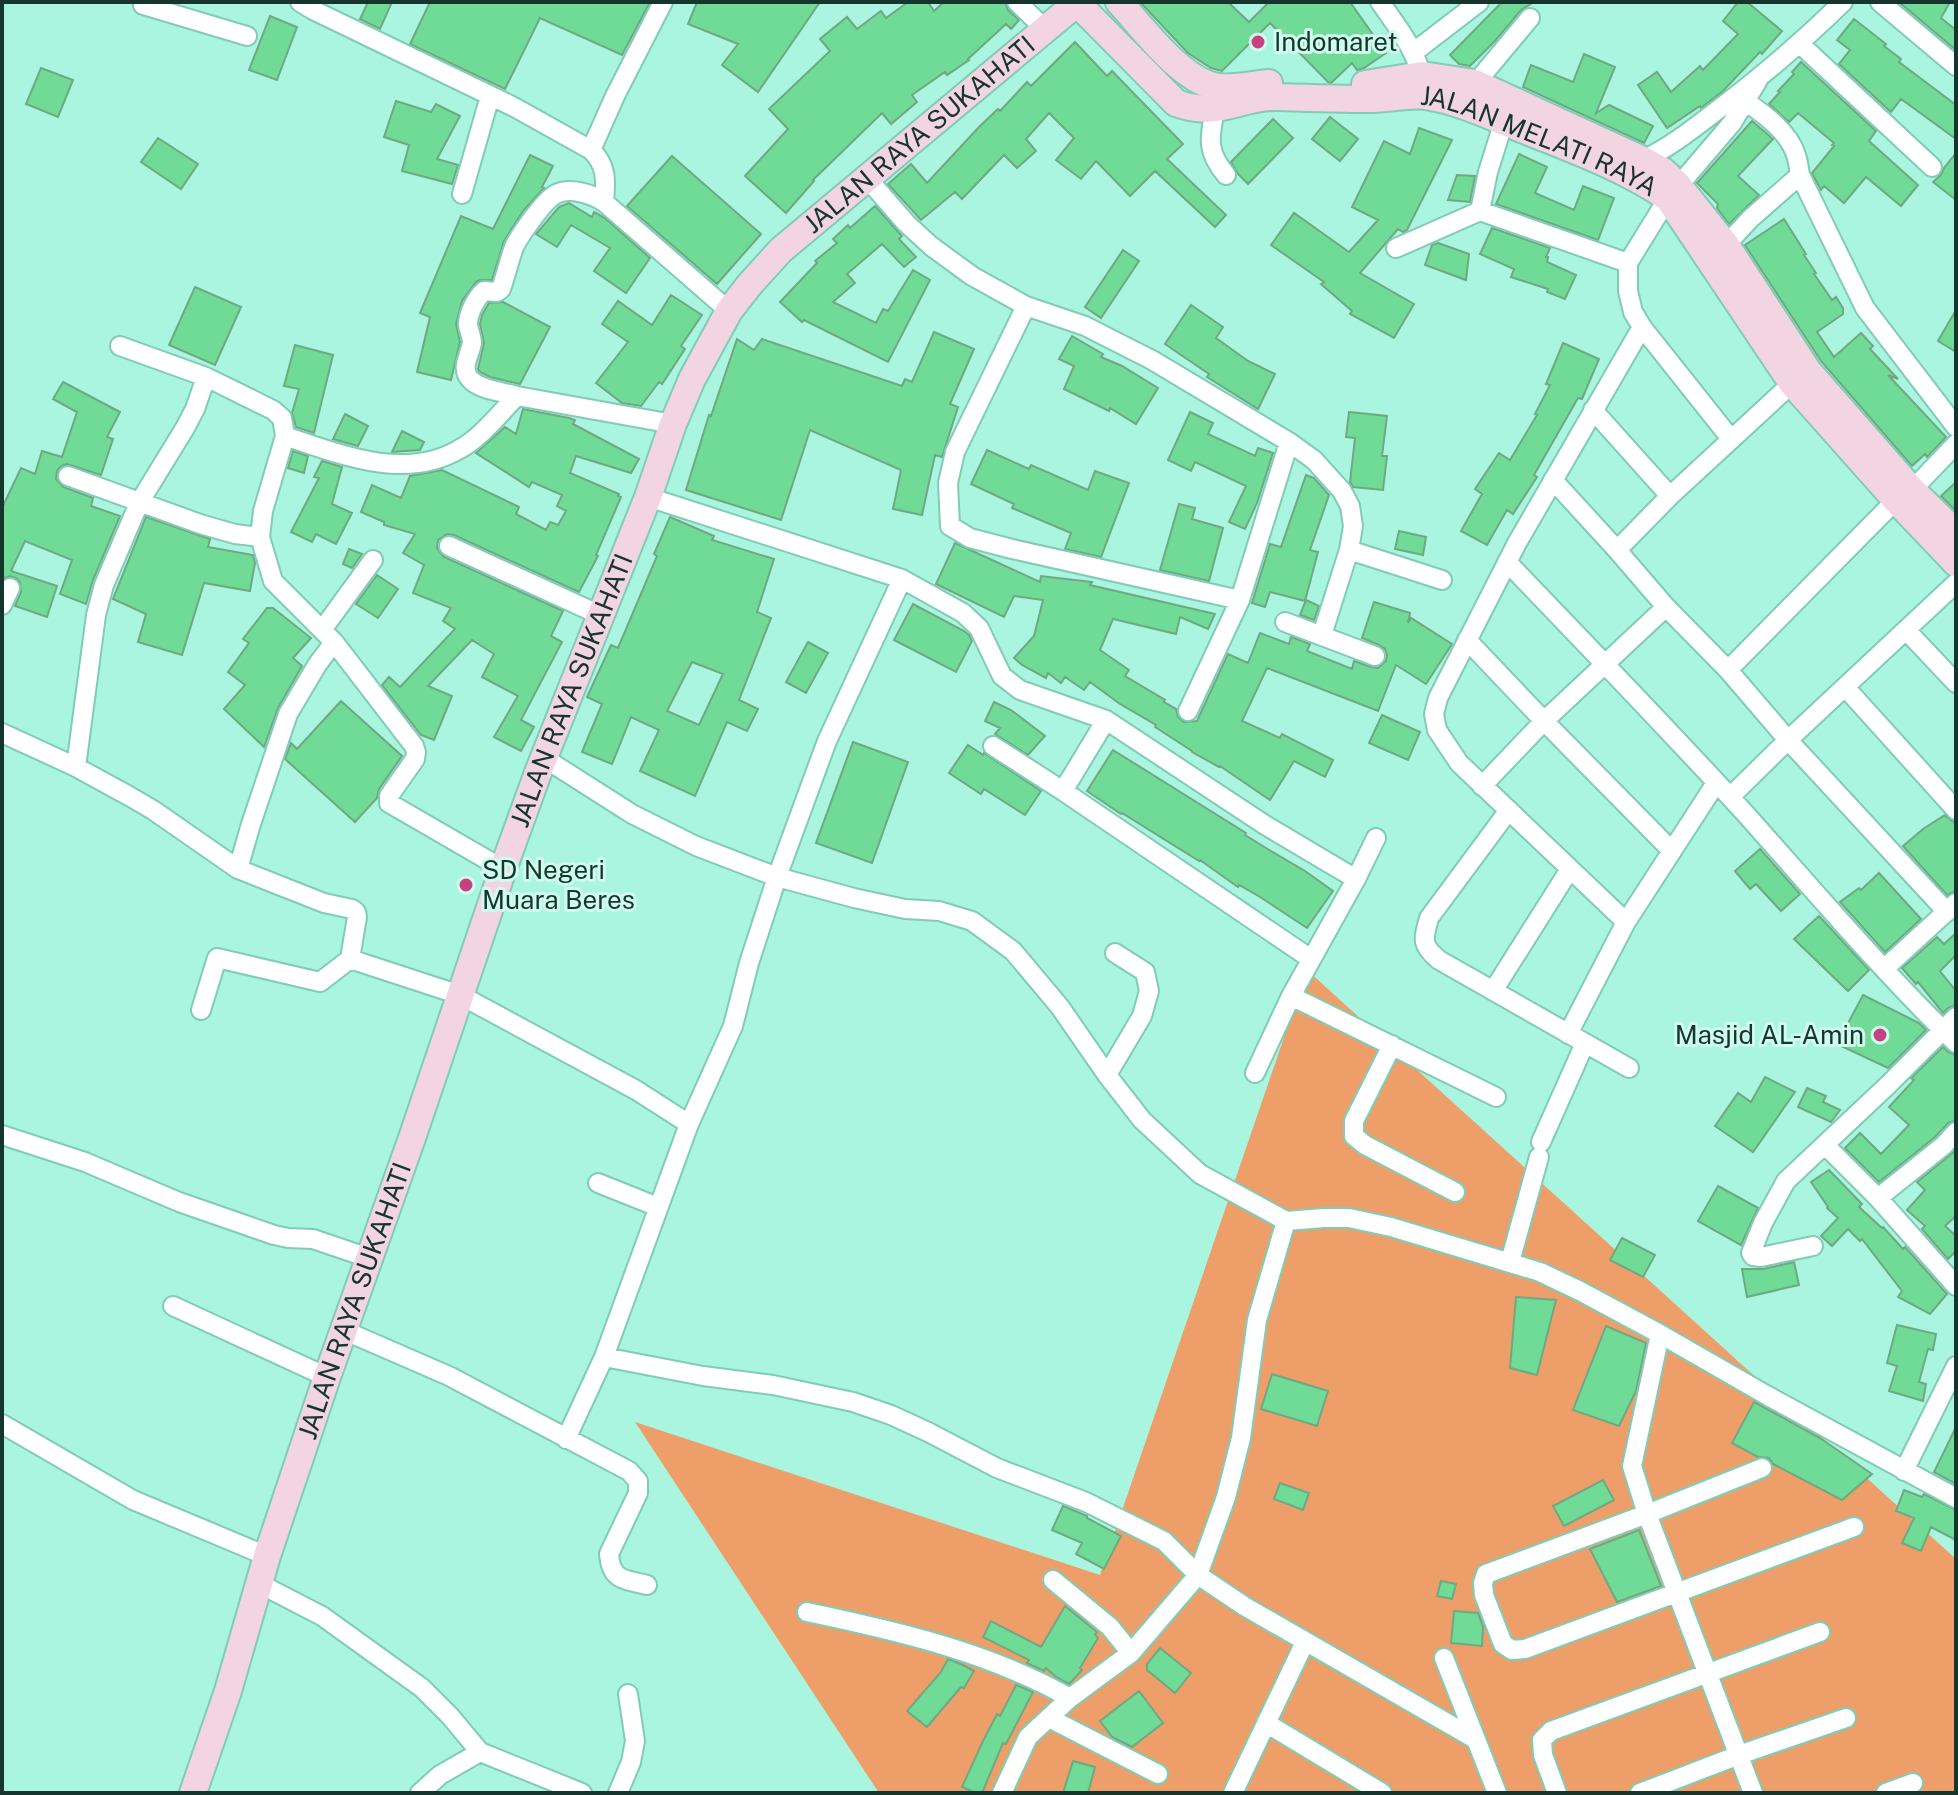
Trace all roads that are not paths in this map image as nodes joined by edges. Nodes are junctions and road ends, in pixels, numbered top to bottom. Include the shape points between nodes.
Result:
1 (663, 2) edge
2 (1017, 2) edge
3 (1078, 2) edge
4 (1119, 2) edge
5 (1380, 2) edge
6 (1479, 2) edge
7 (1843, 2) edge
8 (1880, 2) edge
9 (139, 3) edge
10 (310, 5) edge
11 (1530, 18) dead end
12 (1045, 29) junction
13 (247, 36) dead end
14 (1800, 44) junction
15 (1956, 66) edge
16 (1420, 74) junction
17 (1758, 80) junction
18 (1475, 83) junction
19 (490, 96) junction
20 (1217, 99) junction
21 (1745, 101) junction
22 (1460, 106) junction
23 (1504, 121) junction
24 (591, 150) junction
25 (1643, 160) junction
26 (1932, 167) dead end
27 (1226, 175) dead end
28 (1800, 175) junction
29 (866, 177) junction
30 (1673, 191) junction
31 (462, 194) dead end
32 (604, 202) junction
33 (1480, 211) junction
34 (1726, 245) junction
35 (1396, 248) dead end
36 (1628, 263) junction
37 (1026, 306) junction
38 (729, 311) junction
39 (1642, 327) junction
40 (120, 346) dead end
41 (206, 377) junction
42 (1800, 377) junction
43 (517, 396) junction
44 (1593, 410) junction
45 (673, 424) junction
46 (1956, 427) edge
47 (285, 436) junction
48 (1731, 439) junction
49 (1289, 442) junction
50 (1956, 444) edge
51 (68, 476) dead end
52 (1553, 480) junction
53 (1904, 495) junction
54 (1670, 496) junction
55 (648, 497) junction
56 (139, 503) junction
57 (1956, 533) edge
58 (260, 537) junction
59 (449, 546) dead end
60 (1349, 550) junction
61 (1617, 550) junction
62 (373, 560) dead end
63 (1507, 562) junction
64 (1956, 563) edge
65 (902, 579) junction
66 (1442, 580) dead end
67 (1956, 583) edge
68 (1240, 600) junction
69 (1666, 607) junction
70 (600, 615) junction
71 (1285, 622) dead end
72 (1906, 630) junction
73 (1322, 635) junction
74 (328, 636) junction
75 (1467, 640) junction
76 (1375, 656) dead end
77 (1606, 664) junction
78 (1728, 670) junction
79 (1956, 683) edge
80 (1845, 687) junction
81 (1188, 711) dead end
82 (1106, 720) junction
83 (1544, 721) junction
84 (2, 733) edge
85 (1788, 740) junction
86 (993, 746) dead end
87 (544, 758) junction
88 (76, 767) junction
89 (1716, 783) junction
90 (1482, 786) junction
91 (1063, 791) junction
92 (1730, 797) junction
93 (1509, 810) junction
94 (1956, 810) edge
95 (1376, 838) dead end
96 (1672, 851) junction
97 (238, 869) junction
98 (503, 869) junction
99 (1570, 869) junction
100 (777, 877) junction
101 (1356, 879) junction
102 (1951, 908) edge
103 (1626, 922) junction
104 (1115, 953) dead end
105 (350, 959) junction
106 (1311, 959) junction
107 (1885, 968) junction
108 (1493, 991) junction
109 (460, 995) junction
110 (1291, 996) junction
111 (201, 1010) dead end
112 (1951, 1030) edge
113 (1568, 1034) junction
114 (1585, 1043) junction
115 (1392, 1045) junction
116 (1629, 1068) dead end
117 (1255, 1073) dead end
118 (1107, 1075) junction
119 (1496, 1097) dead end
120 (689, 1124) junction
121 (2, 1135) edge
122 (1949, 1139) edge
123 (1825, 1145) junction
124 (1956, 1160) edge
125 (598, 1183) dead end
126 (1455, 1192) dead end
127 (1878, 1198) junction
128 (658, 1207) junction
129 (1286, 1221) junction
130 (1813, 1246) dead end
131 (369, 1258) junction
132 (1510, 1262) junction
133 (1956, 1286) edge
134 (173, 1306) dead end
135 (343, 1330) junction
136 (1660, 1334) junction
137 (604, 1357) junction
138 (1956, 1366) edge
139 (327, 1377) junction
140 (2, 1424) edge
141 (566, 1439) junction
142 (1762, 1468) dead end
143 (1904, 1471) junction
144 (1956, 1498) edge
145 (1647, 1514) junction
146 (1854, 1527) dead end
147 (267, 1556) junction
148 (1198, 1575) junction
149 (1053, 1580) dead end
150 (260, 1584) junction
151 (647, 1585) dead end
152 (1677, 1593) junction
153 (807, 1612) dead end
154 (1820, 1632) dead end
155 (1305, 1642) junction
156 (1131, 1653) junction
157 (1444, 1658) dead end
158 (1708, 1673) junction
159 (628, 1694) dead end
160 (1070, 1698) junction
161 (1049, 1718) junction
162 (1846, 1718) dead end
163 (1266, 1723) junction
164 (1475, 1739) junction
165 (480, 1752) junction
166 (1739, 1755) junction
167 (1158, 1774) dead end
168 (1913, 1783) dead end
169 (193, 1793) edge
170 (420, 1793) edge
171 (582, 1793) edge
172 (618, 1793) edge
173 (1002, 1793) edge
174 (1233, 1793) edge
175 (1382, 1793) edge
176 (1497, 1793) edge
177 (1557, 1793) edge
178 (1640, 1793) edge
179 (1753, 1793) edge
180 (1886, 1793) edge

1 - 24 street
2 - 12 street
3 - 12 main road, JALAN RAYA SUKAHATI
3 - 20 main road, JALAN MELATI RAYA via 1176,103 1188,107
4 - 20 main road, JALAN MELATI RAYA via 1182,71
5 - 16 street
6 - 16 street
7 - 14 street
8 - 15 street
9 - 13 street
10 - 19 street
11 - 18 street
12 - 29 main road, JALAN RAYA SUKAHATI
14 - 17 street
14 - 26 street
16 - 18 main road, JALAN MELATI RAYA
16 - 20 main road, JALAN MELATI RAYA via 1372,84 1268,83
16 - 22 main road, JALAN MELATI RAYA
17 - 21 street
17 - 25 street
18 - 22 street
18 - 25 main road, JALAN MELATI RAYA
19 - 24 street
19 - 31 street
20 - 27 street via 1211,148
21 - 28 street via 1787,137
21 - 30 street
22 - 23 main road, JALAN MELATI RAYA
23 - 30 main road, JALAN MELATI RAYA
23 - 33 street
24 - 32 street via 604,169
25 - 30 main road, JALAN MELATI RAYA via 1663,171
28 - 34 street
28 - 46 street via 1865,308
29 - 37 street via 931,246
29 - 38 main road, JALAN RAYA SUKAHATI via 781,250
30 - 34 main road, JALAN MELATI RAYA
30 - 36 street
30 - 42 main road, JALAN MELATI RAYA
32 - 38 street
32 - 43 street via 583,193 554,194 518,240 501,289 484,291 476,301 468,322 472,343 464,370 476,384
33 - 35 street
33 - 36 street
34 - 42 main road, JALAN MELATI RAYA
36 - 39 street via 1628,291
37 - 49 street via 1085,326 1139,353
37 - 68 street via 955,452 948,483 950,526 970,538 1012,549
38 - 45 main road, JALAN RAYA SUKAHATI
39 - 44 street
39 - 48 street
40 - 41 street
41 - 47 street via 273,410 282,418
41 - 56 street via 185,428
42 - 48 street
42 - 53 main road, JALAN MELATI RAYA
43 - 45 street
43 - 47 street via 460,450 432,462 387,464 352,458
44 - 52 street
44 - 54 street
45 - 55 main road, JALAN RAYA SUKAHATI
47 - 58 street
48 - 54 street
49 - 60 street via 1342,491 1353,526
49 - 68 street
50 - 53 street
51 - 56 street
52 - 61 street
52 - 63 street
53 - 57 main road, JALAN MELATI RAYA
53 - 64 main road, JALAN MELATI RAYA
53 - 78 street
54 - 61 street
55 - 65 street
55 - 70 main road, JALAN RAYA SUKAHATI
56 - 58 street
56 - 88 street via 96,615
58 - 74 street via 273,581
59 - 70 street
60 - 66 street
60 - 73 street
61 - 69 street
62 - 74 street
63 - 75 street
63 - 77 street
65 - 82 street via 963,613 979,628 1002,676 1020,690
65 - 100 street via 827,741
67 - 72 street
68 - 81 street
69 - 77 street
69 - 78 street
70 - 87 main road, JALAN RAYA SUKAHATI
71 - 73 street
72 - 79 street
72 - 80 street
73 - 76 street
74 - 97 street via 288,714
74 - 98 street via 415,749 415,759 389,797 390,805
75 - 83 street
75 - 90 street via 1434,714 1437,730 1459,763
77 - 83 street
77 - 89 street
78 - 85 street
80 - 85 street
80 - 94 street
82 - 91 street
82 - 101 street
83 - 90 street
83 - 96 street
84 - 88 street
85 - 92 street
85 - 102 street
86 - 91 street
87 - 98 main road, JALAN RAYA SUKAHATI
87 - 100 street via 645,820
88 - 97 street via 153,810
89 - 92 street
89 - 96 street
90 - 93 street
91 - 106 street
92 - 107 street
93 - 99 street
93 - 108 street via 1429,918 1424,937 1426,949 1439,960
95 - 101 street
96 - 103 street
97 - 105 street via 356,912
98 - 109 main road, JALAN RAYA SUKAHATI
99 - 103 street
99 - 108 street
100 - 118 street via 972,921 1013,951
100 - 120 street via 733,1026
101 - 106 street
102 - 107 street
103 - 113 street
104 - 118 street via 1145,972 1149,991 1142,1016
105 - 109 street
105 - 111 street via 320,982 217,958
106 - 110 street
107 - 112 street
108 - 113 street
109 - 120 street
109 - 131 main road, JALAN RAYA SUKAHATI
110 - 115 street
110 - 117 street
112 - 123 street
113 - 114 street
114 - 116 street
114 - 132 street via 1540,1149
115 - 119 street
115 - 126 street via 1354,1121 1354,1136
118 - 129 street via 1142,1120 1200,1174
120 - 128 street
121 - 131 street via 274,1235 313,1239
122 - 124 street
122 - 127 street
123 - 127 street
123 - 130 street via 1786,1181 1751,1253 1761,1257
125 - 128 street
127 - 133 street
128 - 137 street
129 - 132 street via 1349,1218
129 - 148 street via 1257,1320 1234,1468
131 - 135 main road, JALAN RAYA SUKAHATI
132 - 136 street via 1580,1291
134 - 139 street
135 - 139 main road, JALAN RAYA SUKAHATI
135 - 141 street via 449,1376
136 - 143 street
136 - 145 street via 1632,1466
137 - 141 street
137 - 148 street via 773,1385 891,1415 1164,1541
138 - 143 street
139 - 147 main road, JALAN RAYA SUKAHATI
140 - 147 street via 133,1500
141 - 151 street via 629,1471 638,1481 638,1493 609,1554 613,1573
142 - 145 street
143 - 144 street
145 - 152 street
145 - 152 street via 1486,1574 1484,1595 1503,1644 1512,1650
146 - 152 street
147 - 150 main road, JALAN RAYA SUKAHATI
148 - 155 street
148 - 156 street
149 - 156 street via 1110,1627
150 - 165 street via 322,1616 422,1688
150 - 169 main road, JALAN RAYA SUKAHATI
152 - 158 street
153 - 160 street via 895,1630 985,1659
154 - 158 street
155 - 163 street
155 - 164 street
156 - 160 street
157 - 164 street
158 - 166 street
158 - 177 street via 1551,1731 1542,1740 1543,1755
159 - 172 street via 635,1741
160 - 161 street
161 - 167 street
161 - 173 street via 1028,1737
162 - 166 street
163 - 174 street
163 - 175 street
164 - 176 street
165 - 170 street
165 - 171 street
166 - 178 street
166 - 179 street
168 - 180 street

